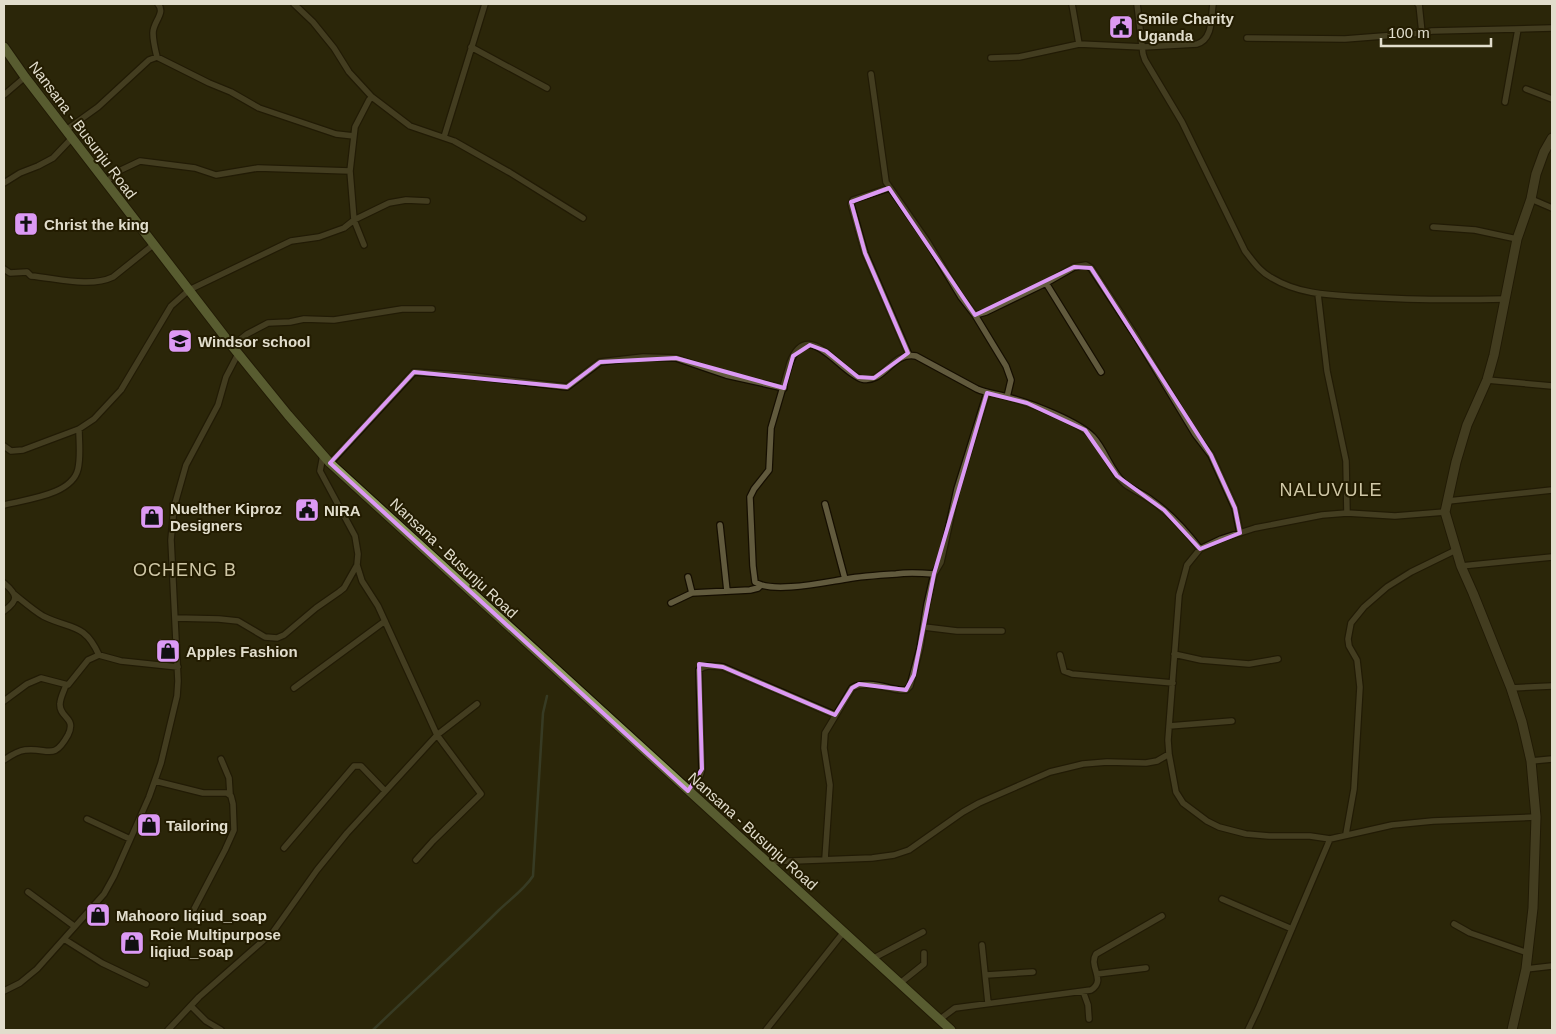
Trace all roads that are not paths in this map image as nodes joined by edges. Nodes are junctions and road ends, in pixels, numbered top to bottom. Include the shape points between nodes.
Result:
1 (158, 4) edge
2 (294, 4) edge
3 (485, 4) edge
4 (1072, 4) edge
5 (1137, 4) edge
6 (1213, 4) edge
7 (1419, 4) edge
8 (1552, 28) edge
9 (1518, 29) junction
10 (1422, 34) junction
11 (1247, 38) dead end
12 (1079, 44) junction
13 (4, 47) edge
14 (471, 47) junction
15 (1143, 47) junction
16 (157, 57) junction
17 (991, 58) dead end
18 (871, 74) dead end
19 (25, 78) junction
20 (547, 88) dead end
21 (1526, 89) dead end
22 (4, 95) edge
23 (372, 97) junction
24 (1552, 99) edge
25 (1506, 102) dead end
26 (66, 130) junction
27 (354, 136) junction
28 (444, 137) junction
29 (72, 138) junction
30 (1552, 138) edge
31 (350, 171) junction
32 (106, 182) junction
33 (4, 183) edge
34 (889, 188) junction
35 (1530, 198) junction
36 (427, 201) dead end
37 (1552, 208) edge
38 (583, 218) dead end
39 (354, 220) junction
40 (1433, 227) dead end
41 (1517, 238) junction
42 (153, 245) junction
43 (364, 245) dead end
44 (5, 270) edge
45 (4, 278) edge
46 (1046, 283) junction
47 (189, 290) junction
48 (1318, 294) junction
49 (1505, 299) junction
50 (432, 309) dead end
51 (975, 316) junction
52 (235, 350) junction
53 (909, 355) junction
54 (1101, 372) dead end
55 (1487, 380) junction
56 (1552, 386) edge
57 (784, 388) junction
58 (987, 393) junction
59 (1007, 397) junction
60 (79, 429) junction
61 (4, 446) edge
62 (323, 455) junction
63 (330, 462) junction
64 (1552, 490) edge
65 (1448, 501) junction
66 (825, 504) dead end
67 (4, 505) edge
68 (1445, 512) junction
69 (1347, 513) junction
70 (720, 525) dead end
71 (1240, 533) junction
72 (1200, 549) junction
73 (1456, 550) junction
74 (1552, 557) edge
75 (357, 565) junction
76 (1461, 566) junction
77 (934, 574) junction
78 (688, 577) dead end
79 (845, 579) junction
80 (4, 583) edge
81 (761, 585) junction
82 (727, 591) junction
83 (692, 593) junction
84 (14, 594) junction
85 (671, 603) dead end
86 (4, 611) edge
87 (176, 618) junction
88 (385, 621) junction
89 (924, 627) junction
90 (1002, 631) dead end
91 (1174, 654) junction
92 (99, 655) junction
93 (1060, 655) dead end
94 (1278, 659) dead end
95 (178, 667) junction
96 (1173, 684) junction
97 (66, 685) junction
98 (1552, 686) edge
99 (294, 688) dead end
100 (1511, 688) junction
101 (4, 700) edge
102 (477, 704) dead end
103 (835, 715) junction
104 (1232, 722) dead end
105 (1169, 726) junction
106 (437, 735) junction
107 (1169, 754) junction
108 (221, 759) dead end
109 (1552, 759) edge
110 (4, 760) edge
111 (1532, 761) junction
112 (155, 781) junction
113 (385, 791) junction
114 (688, 791) junction
115 (230, 794) junction
116 (1536, 817) junction
117 (87, 819) dead end
118 (1346, 834) junction
119 (130, 839) junction
120 (1330, 839) junction
121 (284, 848) dead end
122 (825, 858) junction
123 (416, 860) dead end
124 (765, 862) junction
125 (28, 892) dead end
126 (1222, 899) dead end
127 (192, 914) dead end
128 (1162, 916) dead end
129 (1454, 924) dead end
130 (74, 926) junction
131 (1292, 929) junction
132 (923, 932) dead end
133 (843, 933) junction
134 (64, 939) junction
135 (982, 945) dead end
136 (924, 953) dead end
137 (1528, 953) junction
138 (872, 959) junction
139 (1552, 966) edge
140 (1146, 968) dead end
141 (1526, 969) junction
142 (1033, 972) dead end
143 (1097, 974) junction
144 (986, 976) junction
145 (146, 984) dead end
146 (899, 984) junction
147 (4, 990) edge
148 (1083, 991) junction
149 (988, 1003) junction
150 (191, 1006) junction
151 (1089, 1019) dead end
152 (939, 1020) junction
153 (168, 1030) edge
154 (221, 1030) edge
155 (766, 1030) edge
156 (951, 1030) edge
157 (1248, 1030) edge
158 (1512, 1030) edge

1 - 16 street via 161,11 153,28
2 - 23 street via 313,22
3 - 14 street
4 - 12 street
5 - 15 street
6 - 15 street via 1208,37 1203,42
7 - 10 street
8 - 9 street
9 - 10 street
9 - 25 street
10 - 11 street
12 - 15 street
12 - 17 street via 1019,57
13 - 19 main road, Nansana - Busunju Road
14 - 20 street
14 - 28 street
15 - 48 street via 1148,66 1182,122 1245,251 1270,278 1300,291
16 - 26 street via 149,60 98,107
16 - 27 street via 259,108 336,134
18 - 34 street via 885,179
19 - 22 street
19 - 26 main road, Nansana - Busunju Road
21 - 24 street
23 - 27 street via 357,122
23 - 28 street via 410,126
26 - 29 main road, Nansana - Busunju Road
27 - 31 street
28 - 38 street
29 - 32 main road, Nansana - Busunju Road
29 - 33 street via 53,158 20,172
30 - 35 street via 1541,160
31 - 32 street via 258,168 216,175 195,168 140,161
31 - 39 street
32 - 42 main road, Nansana - Busunju Road
34 - 51 street
34 - 53 street via 853,200 851,204 865,253
35 - 37 street
35 - 41 street
36 - 39 street via 388,203
39 - 43 street
39 - 47 street via 327,235 291,241
40 - 41 street
41 - 49 street
42 - 44 street via 106,280 76,282
42 - 47 main road, Nansana - Busunju Road
44 - 45 street
46 - 51 street
46 - 54 street
46 - 71 street via 1074,267 1086,265 1091,268 1211,455 1234,508
47 - 52 main road, Nansana - Busunju Road
47 - 60 street via 171,306 112,400
48 - 49 street via 1413,300
48 - 69 street via 1327,371 1346,462
49 - 55 street
50 - 52 street via 402,309 334,320 268,323 247,334
51 - 59 street via 1006,366 1011,380
52 - 62 main road, Nansana - Busunju Road
52 - 87 street via 218,404 186,465 174,507 171,540
53 - 57 street via 895,361 874,378 863,379 826,351 806,345 793,356
53 - 58 street
55 - 56 street
55 - 65 street via 1467,425
57 - 63 street via 726,375 676,358 643,357 600,362 567,387 414,372
57 - 81 street via 771,428 769,470 750,497 754,576
58 - 59 street
58 - 77 street
59 - 72 street via 1035,406 1085,430 1097,442 1117,476 1164,510
60 - 61 street via 23,450 11,451
60 - 67 street via 78,468 70,484 58,491
62 - 63 main road, Nansana - Busunju Road
62 - 75 street via 320,471 355,536
63 - 114 main road, Nansana - Busunju Road
64 - 65 street
65 - 68 street
66 - 79 street
68 - 69 street via 1379,516
68 - 73 street
69 - 71 street via 1284,522
70 - 82 street
71 - 72 street
72 - 91 street via 1188,565 1178,595
73 - 76 street
73 - 118 street via 1387,586 1351,623 1348,639 1357,660 1360,687 1354,789
74 - 76 street
75 - 87 street via 344,588 277,638 265,637 238,621
75 - 88 street via 362,581
76 - 100 street
77 - 79 street via 898,573
77 - 89 street
78 - 83 street
79 - 81 street via 779,587
80 - 84 street
81 - 82 street via 750,590
82 - 83 street
83 - 85 street
84 - 86 street via 14,602
84 - 92 street via 36,612 86,633
87 - 95 street
88 - 99 street
88 - 106 street
89 - 90 street
89 - 103 street via 914,675 906,690 859,684 852,688
91 - 94 street via 1249,664
91 - 96 street
92 - 95 street via 137,664
92 - 97 street via 88,660
93 - 96 street via 1064,671 1072,674
95 - 112 street via 177,696
96 - 105 street
97 - 101 street via 41,678 26,684
97 - 110 street via 60,704 71,728 57,750 21,751
98 - 100 street
100 - 111 street
102 - 106 street
103 - 114 street via 723,666 703,667 699,670 702,769
103 - 122 street via 825,733 830,785
104 - 105 street
105 - 107 street
106 - 113 street
106 - 123 street via 482,794
107 - 120 street via 1176,792 1182,803 1213,824 1246,834
107 - 122 street via 1146,763 1083,764 1050,772 971,807 909,850 872,858
108 - 115 street via 229,778
109 - 111 street
111 - 116 street
112 - 115 street via 203,793
112 - 119 street
113 - 121 street via 361,766 354,766
113 - 150 street via 341,840 272,932
114 - 124 main road, Nansana - Busunju Road
115 - 127 street via 234,830
116 - 118 street via 1433,821
116 - 137 street
117 - 119 street
118 - 120 street
119 - 130 street via 104,894
120 - 131 street
122 - 124 street
124 - 133 main road, Nansana - Busunju Road
125 - 130 street
126 - 131 street
128 - 143 street via 1096,954
129 - 137 street via 1470,933
130 - 134 street
131 - 157 street
132 - 138 street
133 - 138 main road, Nansana - Busunju Road
133 - 155 street
134 - 145 street via 102,963
134 - 147 street via 37,969 20,983
135 - 144 street
136 - 146 street via 924,964
137 - 141 street
138 - 146 main road, Nansana - Busunju Road
139 - 141 street
140 - 143 street
141 - 158 street
142 - 144 street
143 - 148 street via 1097,985
144 - 149 street
146 - 152 main road, Nansana - Busunju Road
148 - 149 street
148 - 151 street
149 - 152 street via 954,1008
150 - 153 street
150 - 154 street
152 - 156 main road, Nansana - Busunju Road

